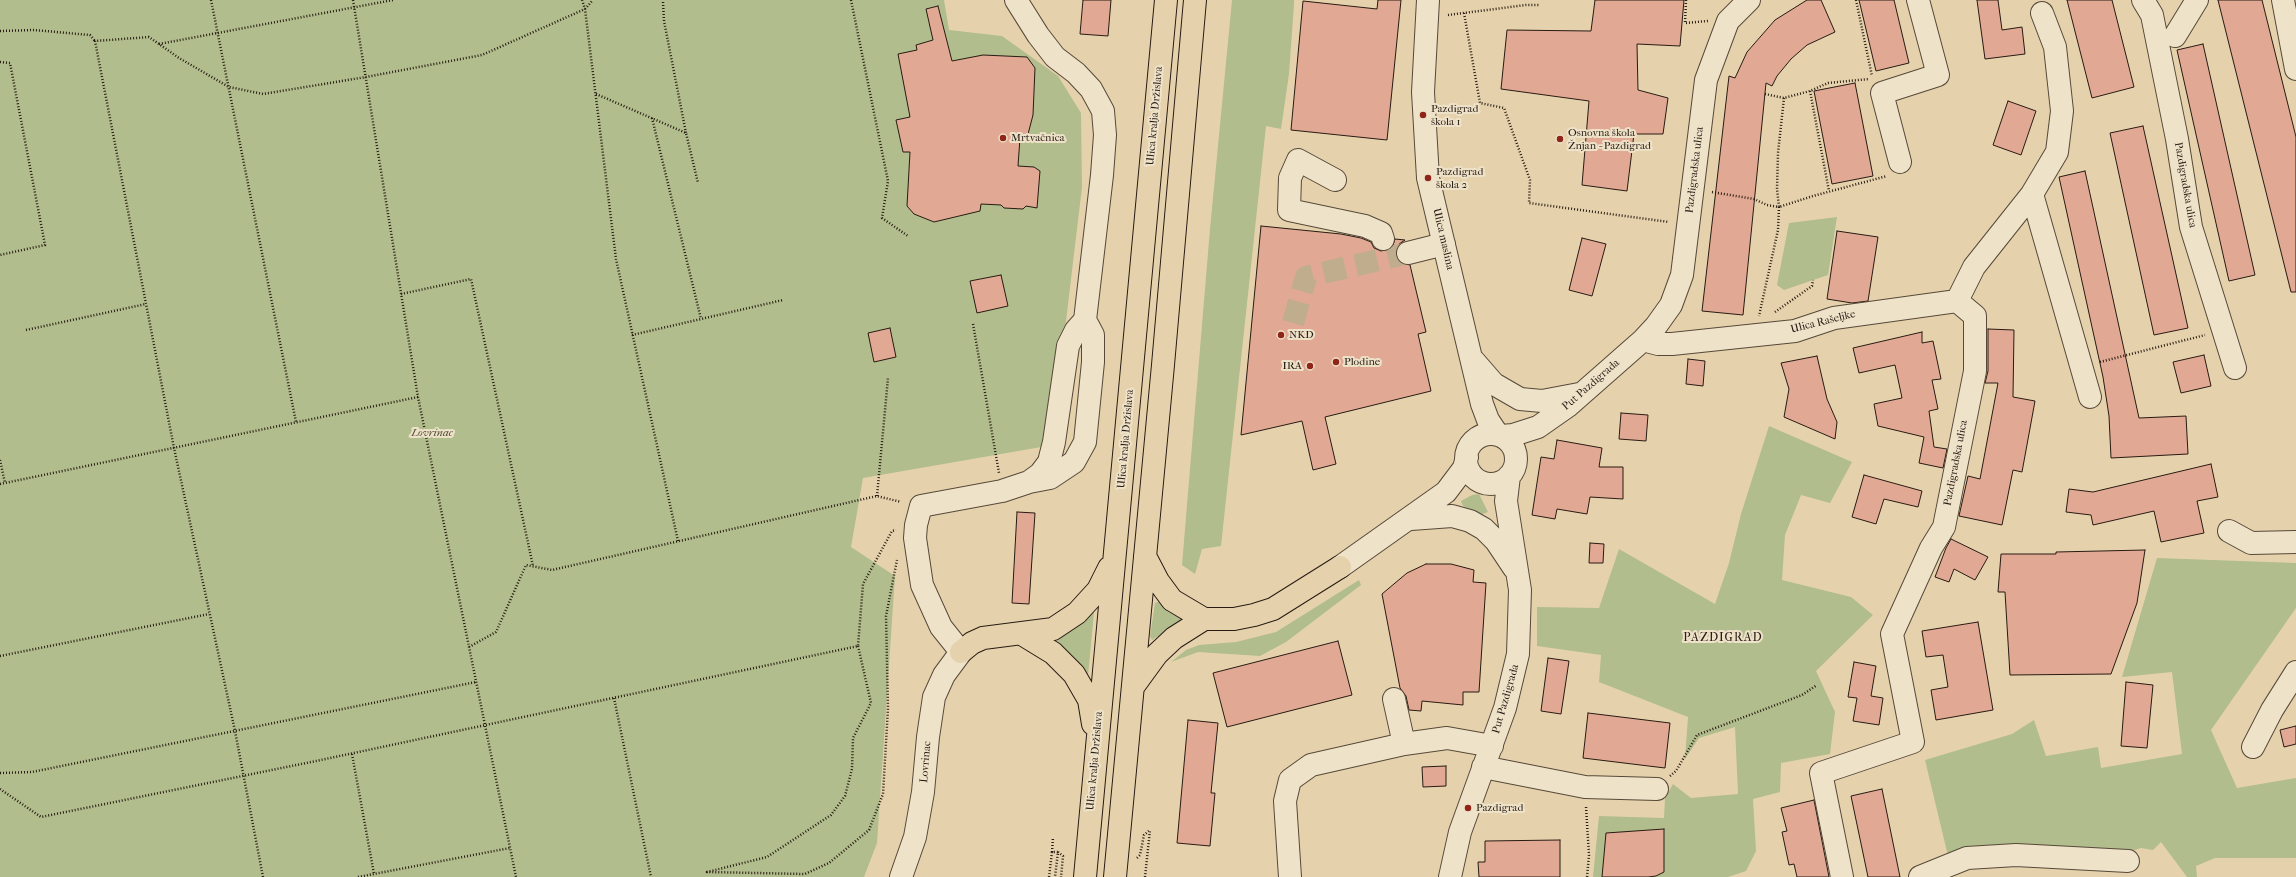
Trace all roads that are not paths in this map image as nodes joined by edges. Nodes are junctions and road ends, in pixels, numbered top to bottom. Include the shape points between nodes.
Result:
1 (1166, 0) edge
2 (1195, 0) edge
3 (1749, 0) edge
4 (1918, 0) edge
5 (2143, 0) edge
6 (2197, 0) edge
7 (2283, 0) edge
8 (1018, 3) edge
9 (1435, 8) edge
10 (2042, 12) dead end
11 (2175, 36) dead end
12 (2296, 69) edge
13 (1898, 168) road end
14 (1335, 180) dead end
15 (2032, 194) junction
16 (1383, 239) dead end
17 (1444, 244) junction
18 (1408, 253) tunnel mouth
19 (1956, 301) junction
20 (1085, 320) junction
21 (1643, 340) junction
22 (1470, 355) junction
23 (2235, 368) dead end
24 (1582, 393) junction
25 (2090, 397) dead end
26 (1482, 404) junction
27 (1538, 427) junction
28 (1500, 436) junction
29 (1470, 450) junction
30 (1513, 469) junction
31 (1029, 482) junction
32 (1482, 482) junction
33 (1446, 492) junction
34 (1507, 514) junction
35 (1410, 519) junction
36 (2229, 532) dead end
37 (2296, 542) edge
38 (1145, 556) junction
39 (1114, 558) junction
40 (1340, 567) joint
41 (1519, 576) junction
42 (1204, 619) junction
43 (1022, 634) junction
44 (961, 652) junction
45 (2296, 672) edge
46 (1133, 687) junction
47 (1394, 699) dead end
48 (1096, 743) junction
49 (1404, 744) junction
50 (1492, 746) junction
51 (2252, 747) dead end
52 (1483, 767) junction
53 (1657, 789) road end
54 (2128, 860) dead end
55 (901, 877) edge
56 (1084, 877) edge
57 (1115, 877) edge
58 (1290, 877) edge
59 (1450, 877) edge
60 (1842, 877) edge
61 (1920, 877) edge

1 - 39 highway, Ulica kralja Držislava
2 - 38 highway
3 - 21 street, Pazdigradska ulica via 1728,21 1706,80 1682,275 1671,305
4 - 13 street via 1938,75 1882,93
5 - 23 street, Pazdigradska ulica via 2152,15 2177,139 2191,227
6 - 11 street
7 - 12 street
8 - 20 street via 1055,57 1076,72 1091,89 1103,111 1105,134 1102,175
9 - 17 street, Ulica maslina via 1423,92 1424,132 1428,178
10 - 15 street via 2055,47 2062,111 2057,152
14 - 16 street via 1298,160 1290,178 1289,210 1365,226 1380,233
15 - 19 street via 1974,267
15 - 25 street
17 - 18 street
17 - 22 street, Ulica maslina
19 - 21 street, Ulica Rašeljke via 1834,318 1795,330 1765,334 1672,344
19 - 60 street, Pazdigradska ulica via 1975,316 1975,371 1944,527 1931,548 1892,634 1912,742 1821,773
20 - 31 street via 1076,330 1068,346 1049,462 1040,474
20 - 31 street via 1093,335 1093,362 1085,442 1074,462 1063,471 1050,478
21 - 24 street, Put Pazdigrada
22 - 24 street via 1494,384 1520,399 1553,400
22 - 26 street, Ulica maslina
24 - 27 street, Put Pazdigrada
26 - 28 street, Ulica maslina via 1488,420
26 - 29 street, Ulica maslina
27 - 28 street, Put Pazdigrada via 1513,435
27 - 30 street, Put Pazdigrada via 1527,440
28 - 29 street via 1486,435
28 - 30 street via 1512,446
29 - 32 street via 1471,473
29 - 33 street via 1464,468
30 - 32 street via 1498,483
30 - 34 street, Put Pazdigrada via 1506,489
31 - 44 street via 918,516 917,558 922,585 941,627
32 - 33 street
32 - 34 street, Put Pazdigrada via 1492,490
33 - 35 street
34 - 41 street, Put Pazdigrada
35 - 40 street
35 - 41 street via 1445,516 1470,521 1484,529 1496,541
36 - 37 street via 2251,543
38 - 42 highway via 1172,600
38 - 46 highway
39 - 43 highway via 1098,590 1077,613 1052,629
39 - 48 highway, Ulica kralja Držislava
40 - 42 highway via 1273,609 1254,616 1234,619
41 - 50 street, Put Pazdigrada via 1518,654
42 - 46 highway via 1174,638 1157,654
43 - 44 highway via 983,638
43 - 48 highway via 1053,653 1074,674 1089,700
44 - 55 street, Lovrinac via 944,675 934,697 915,837
45 - 51 street
46 - 57 highway
47 - 49 street
48 - 56 highway, Ulica kralja Držislava
49 - 50 street via 1447,738
49 - 58 street via 1311,765 1290,780 1285,801
50 - 52 street, Put Pazdigrada
52 - 53 street via 1585,787
52 - 59 street, Put Pazdigrada via 1460,832
54 - 61 street via 2016,855 1967,858

